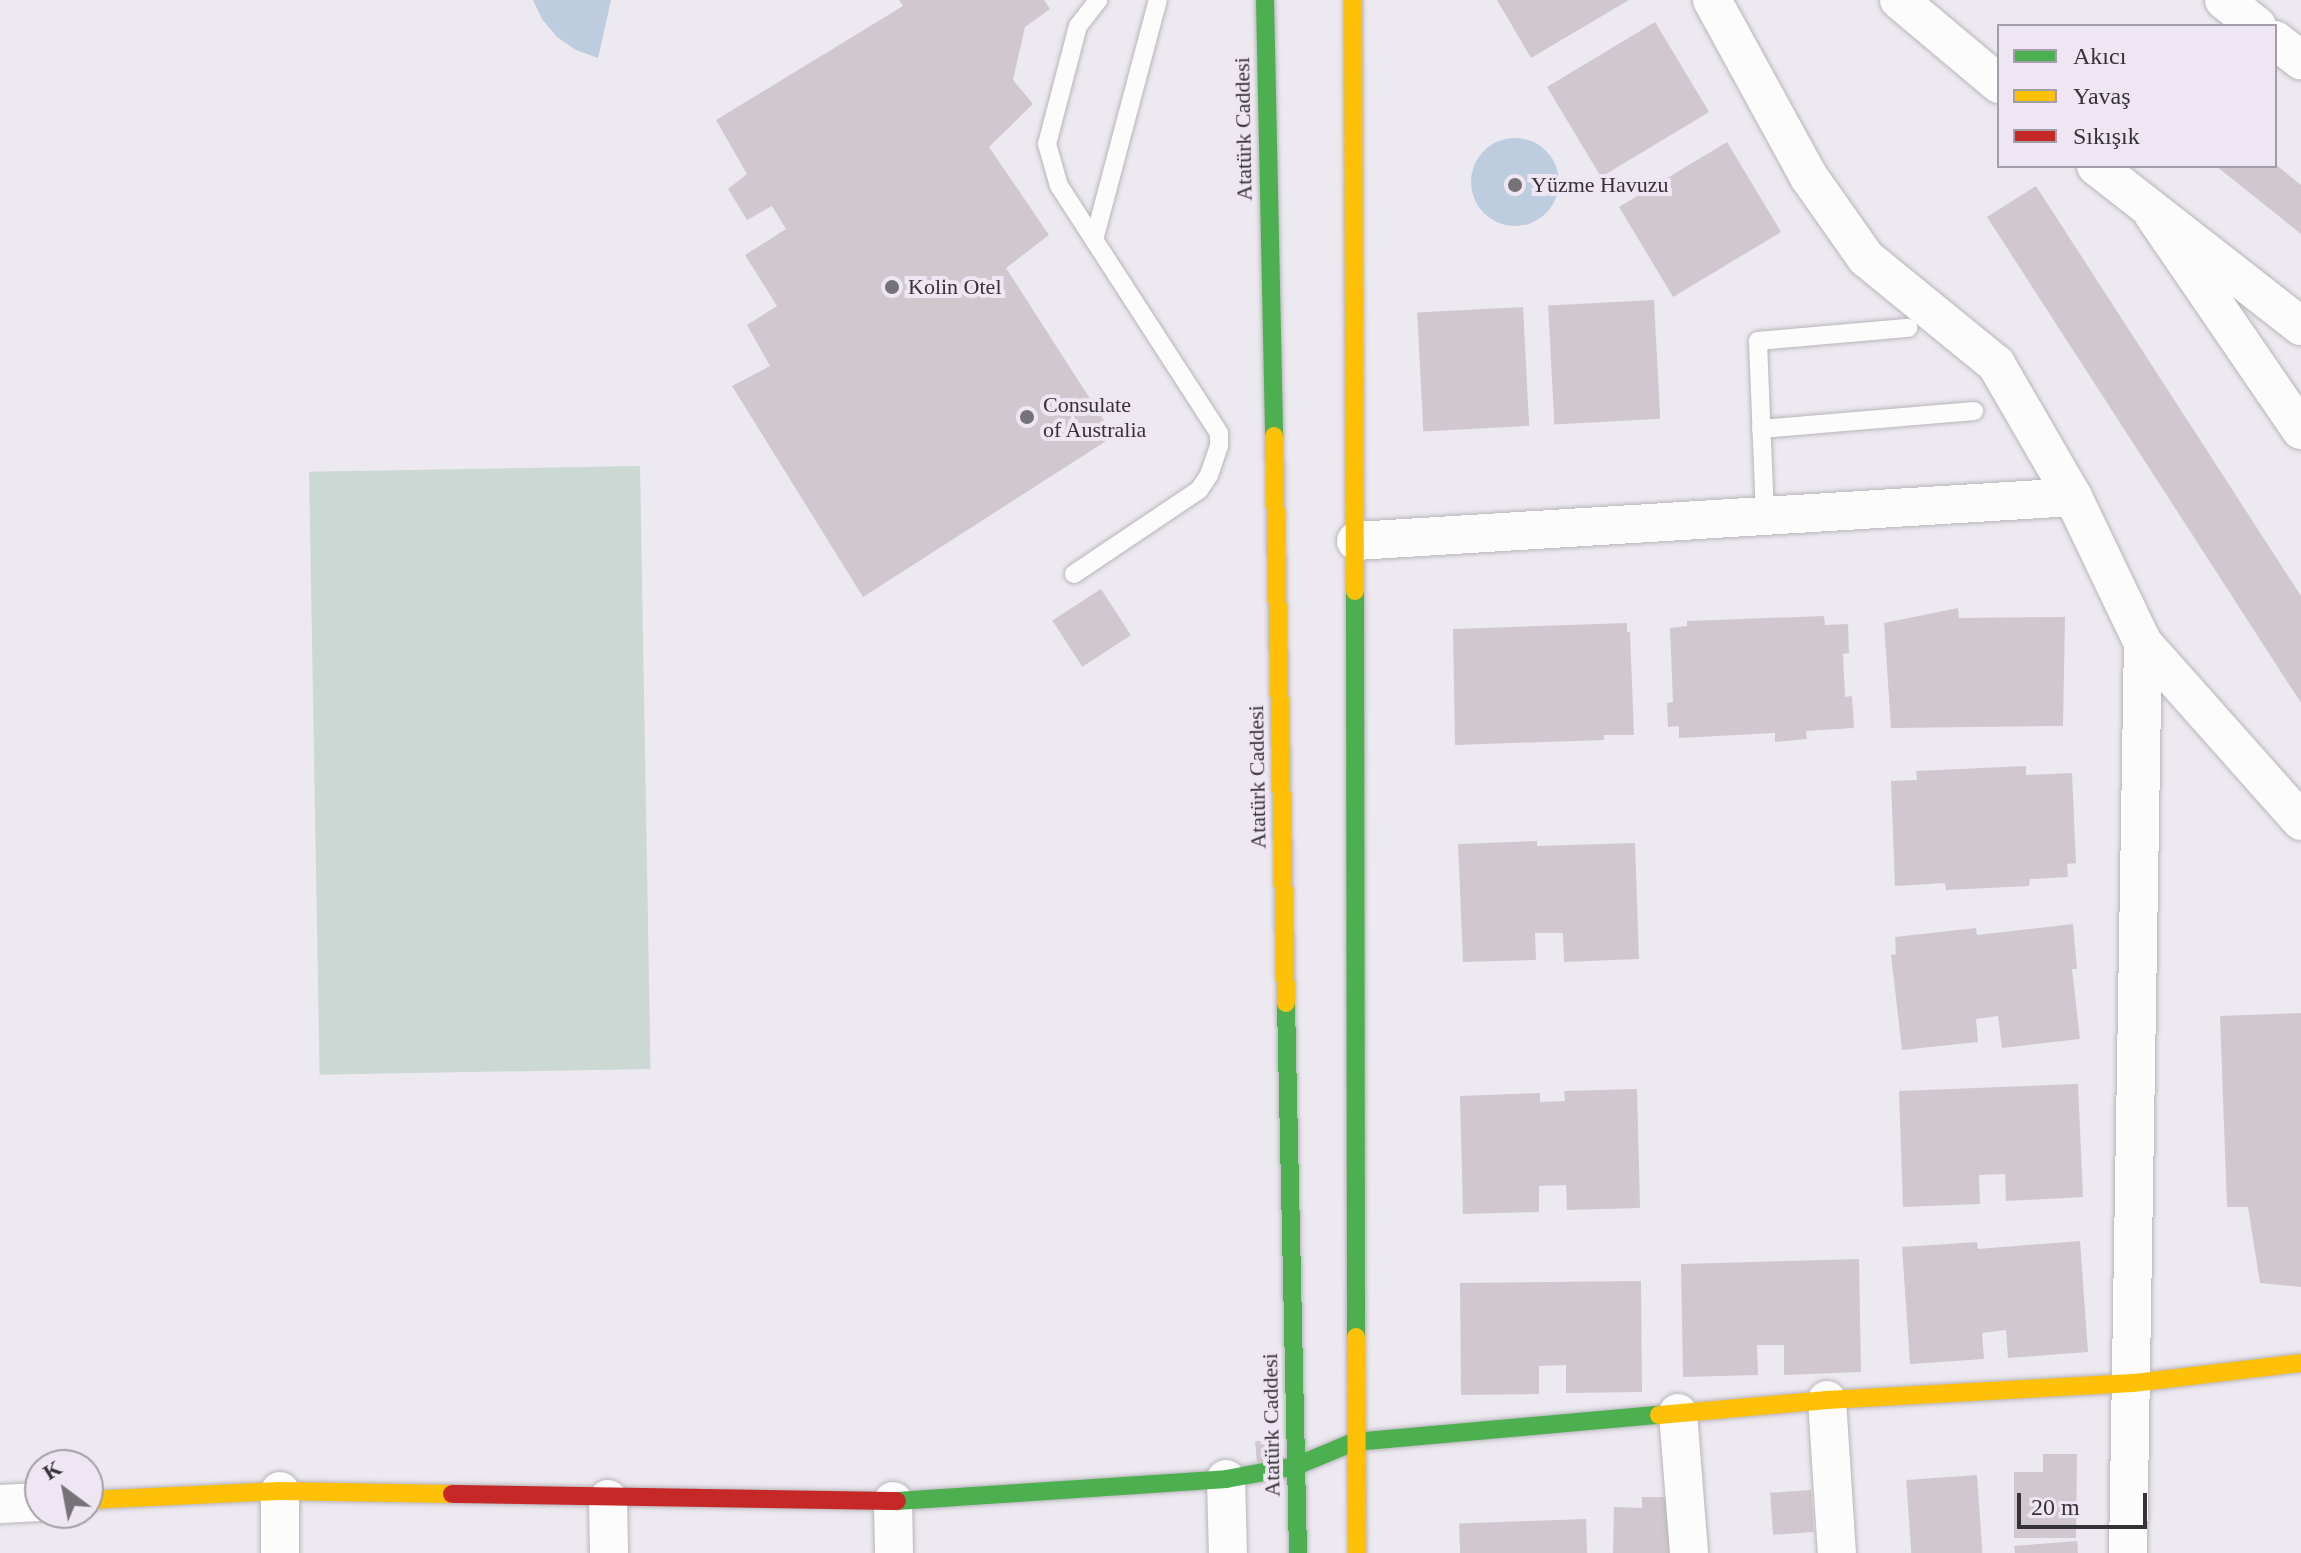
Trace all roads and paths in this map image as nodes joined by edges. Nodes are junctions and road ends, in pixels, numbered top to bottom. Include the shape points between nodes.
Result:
1 (1098, 0) edge
2 (1158, 0) edge
3 (1265, 0) edge
4 (1353, 0) edge
5 (1712, 0) edge
6 (1899, 0) edge
7 (2224, 0) edge
8 (2254, 24) edge
9 (2277, 42) edge
10 (2301, 60) edge
11 (1997, 82) edge
12 (2098, 168) edge
13 (2153, 214) junction
14 (1094, 240) junction
15 (2301, 326) edge
16 (1908, 328) dead end
17 (1974, 411) dead end
18 (1761, 429) junction
19 (2301, 430) edge
20 (2073, 497) junction
21 (1765, 516) junction
22 (1356, 541) junction
23 (1074, 574) dead end
24 (2143, 643) junction
25 (2301, 821) edge
26 (2301, 1363) edge
27 (2133, 1383) junction
28 (1827, 1400) junction
29 (1678, 1413) junction
30 (1354, 1442) junction
31 (1296, 1466) junction
32 (1226, 1479) junction
33 (280, 1491) junction
34 (104, 1499) edge
35 (608, 1499) junction
36 (893, 1501) junction
37 (24, 1503) edge
38 (0, 1504) edge
39 (280, 1553) edge
40 (609, 1553) edge
41 (894, 1553) edge
42 (1228, 1553) edge
43 (1298, 1553) edge
44 (1357, 1553) edge
45 (1689, 1553) edge
46 (1837, 1553) edge
47 (2128, 1553) edge

1 - 14 lane via 1078,26 1047,144 1059,186
2 - 14 lane
3 - 31 main road, Atatürk Caddesi
4 - 22 main road
5 - 20 street via 1809,177 1866,258 1996,364
6 - 11 street
7 - 8 street
9 - 10 street
12 - 13 street
13 - 15 street
13 - 19 street
14 - 23 lane via 1219,433 1219,446 1199,490
16 - 18 lane via 1758,341
17 - 18 lane
18 - 21 lane
20 - 21 street
20 - 24 street
21 - 22 street
22 - 30 main road
24 - 25 street
24 - 27 street
26 - 27 main road
27 - 28 main road
27 - 47 street
28 - 29 main road
28 - 46 street
29 - 30 main road
29 - 45 street
30 - 31 main road
30 - 44 main road
31 - 32 main road
31 - 43 main road, Atatürk Caddesi
32 - 36 main road
32 - 42 street
33 - 34 main road
33 - 35 main road
33 - 39 street
35 - 36 main road
35 - 40 street
36 - 41 street
37 - 38 street

